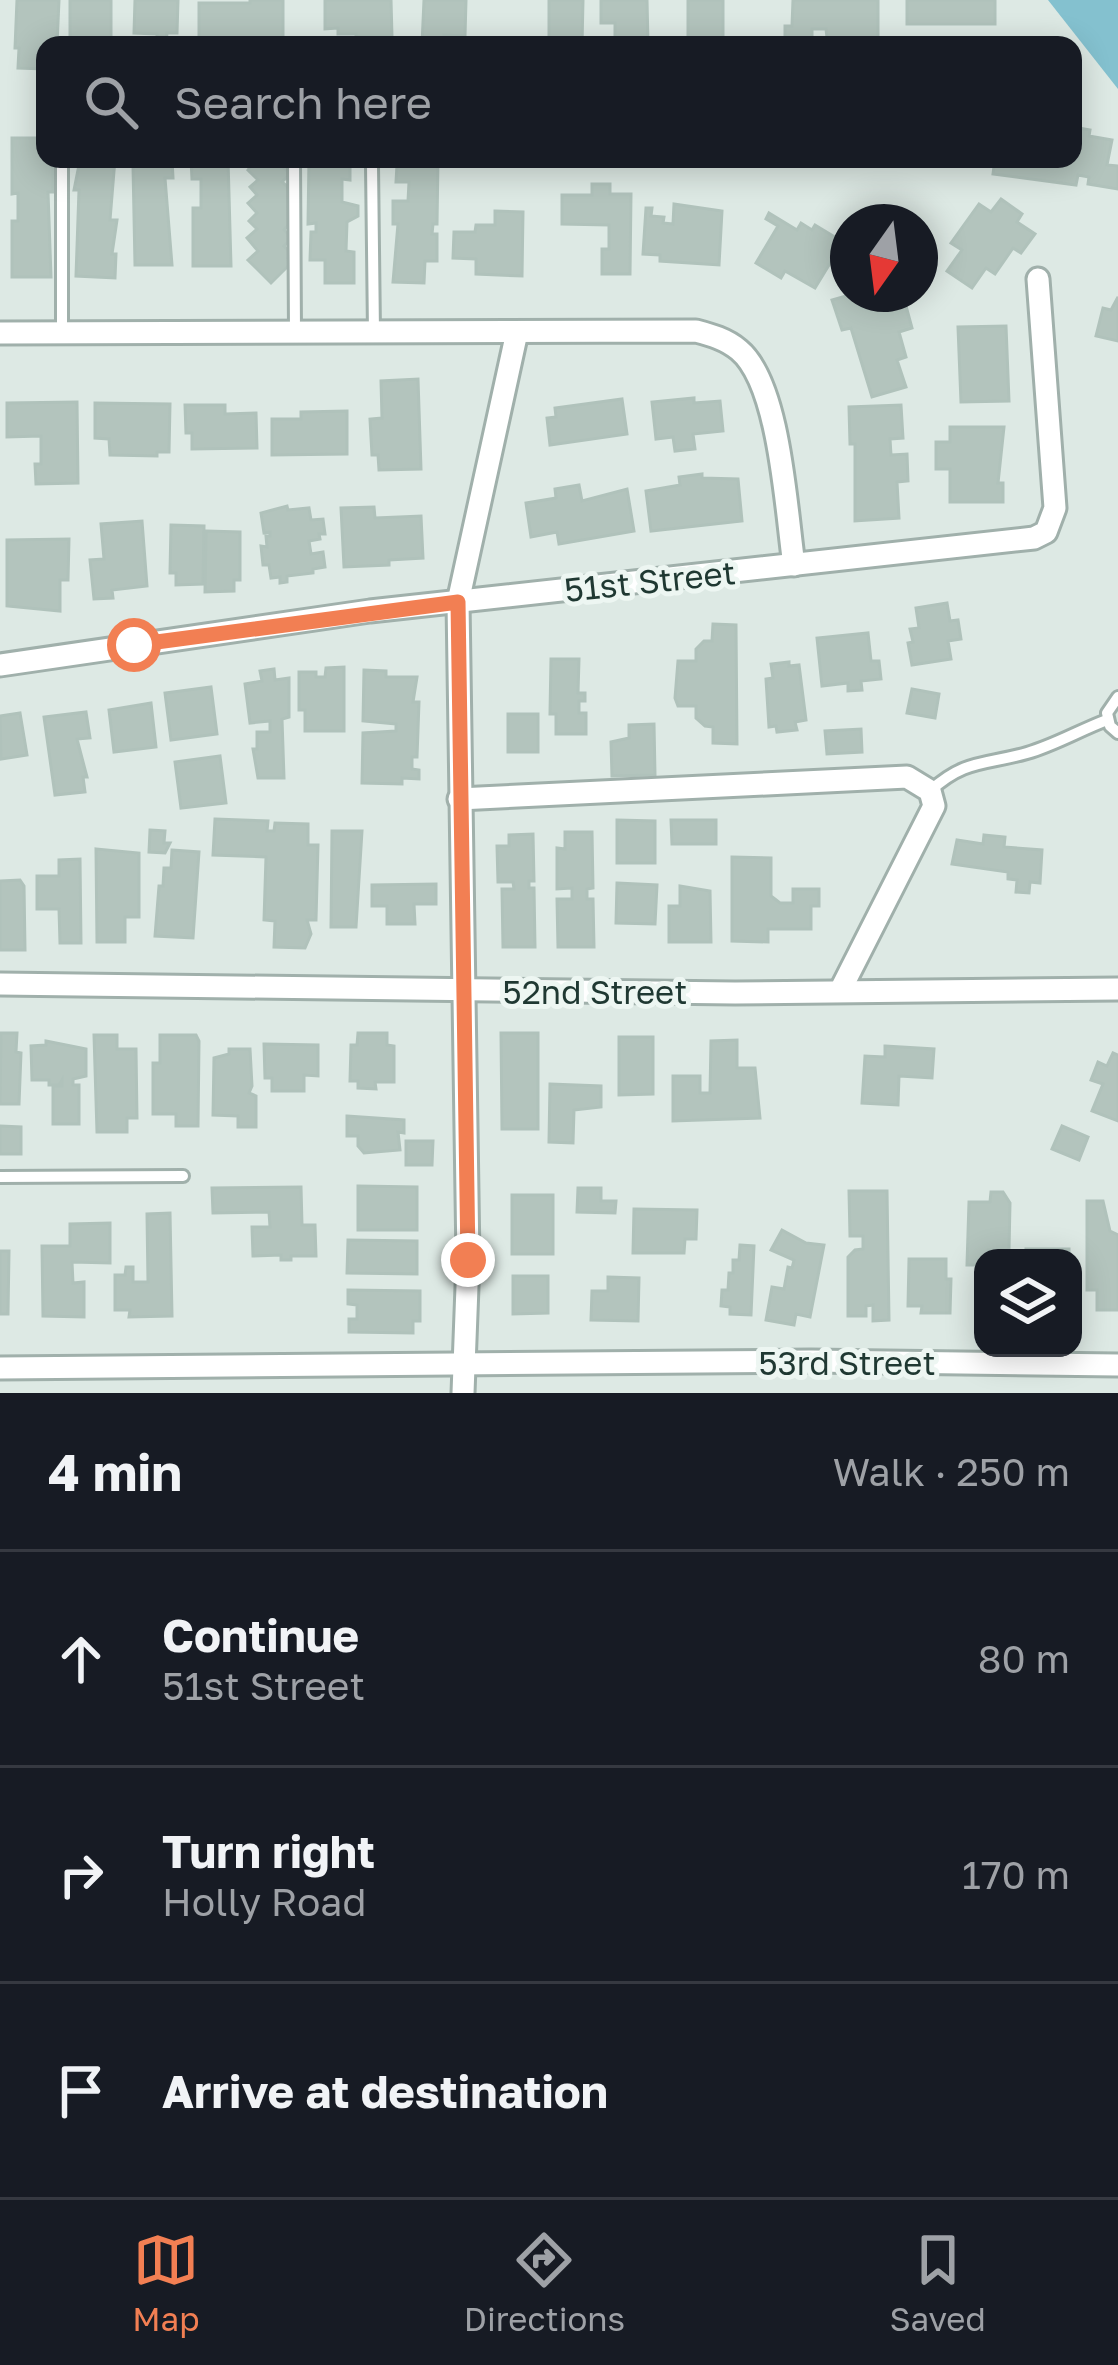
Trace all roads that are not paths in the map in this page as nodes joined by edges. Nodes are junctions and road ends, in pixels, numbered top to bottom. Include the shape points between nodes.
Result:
1 (62, 168) edge
2 (294, 168) edge
3 (372, 168) edge
4 (1038, 279) dead end
5 (62, 332) junction
6 (295, 332) junction
7 (518, 332) junction
8 (0, 333) edge
9 (374, 333) junction
10 (794, 565) junction
11 (458, 602) junction
12 (0, 665) edge
13 (1118, 697) edge
14 (1108, 720) junction
15 (1118, 733) edge
16 (930, 791) junction
17 (459, 799) junction
18 (0, 984) edge
19 (1118, 988) edge
20 (841, 989) junction
21 (462, 991) junction
22 (182, 1176) dead end
23 (0, 1177) edge
24 (1118, 1365) edge
25 (463, 1366) junction
26 (0, 1368) edge
27 (463, 1393) edge

1 - 5 lane
2 - 6 lane
3 - 9 lane
4 - 10 street, 51st Street via 1054,508 1046,532
5 - 6 street
5 - 8 street
6 - 9 street
7 - 9 street
7 - 10 street via 696,331 738,349 769,399
7 - 11 street
10 - 11 street, 51st Street
11 - 12 street, 51st Street
11 - 17 street
13 - 14 lane
14 - 15 lane
14 - 16 lane via 1024,754 975,762
16 - 17 street via 908,777
16 - 20 street via 934,806
17 - 21 street
18 - 21 street, 52nd Street
19 - 20 street, 52nd Street
20 - 21 street, 52nd Street
21 - 25 street
22 - 23 lane
24 - 25 street, 53rd Street
25 - 26 street, 53rd Street
25 - 27 street

